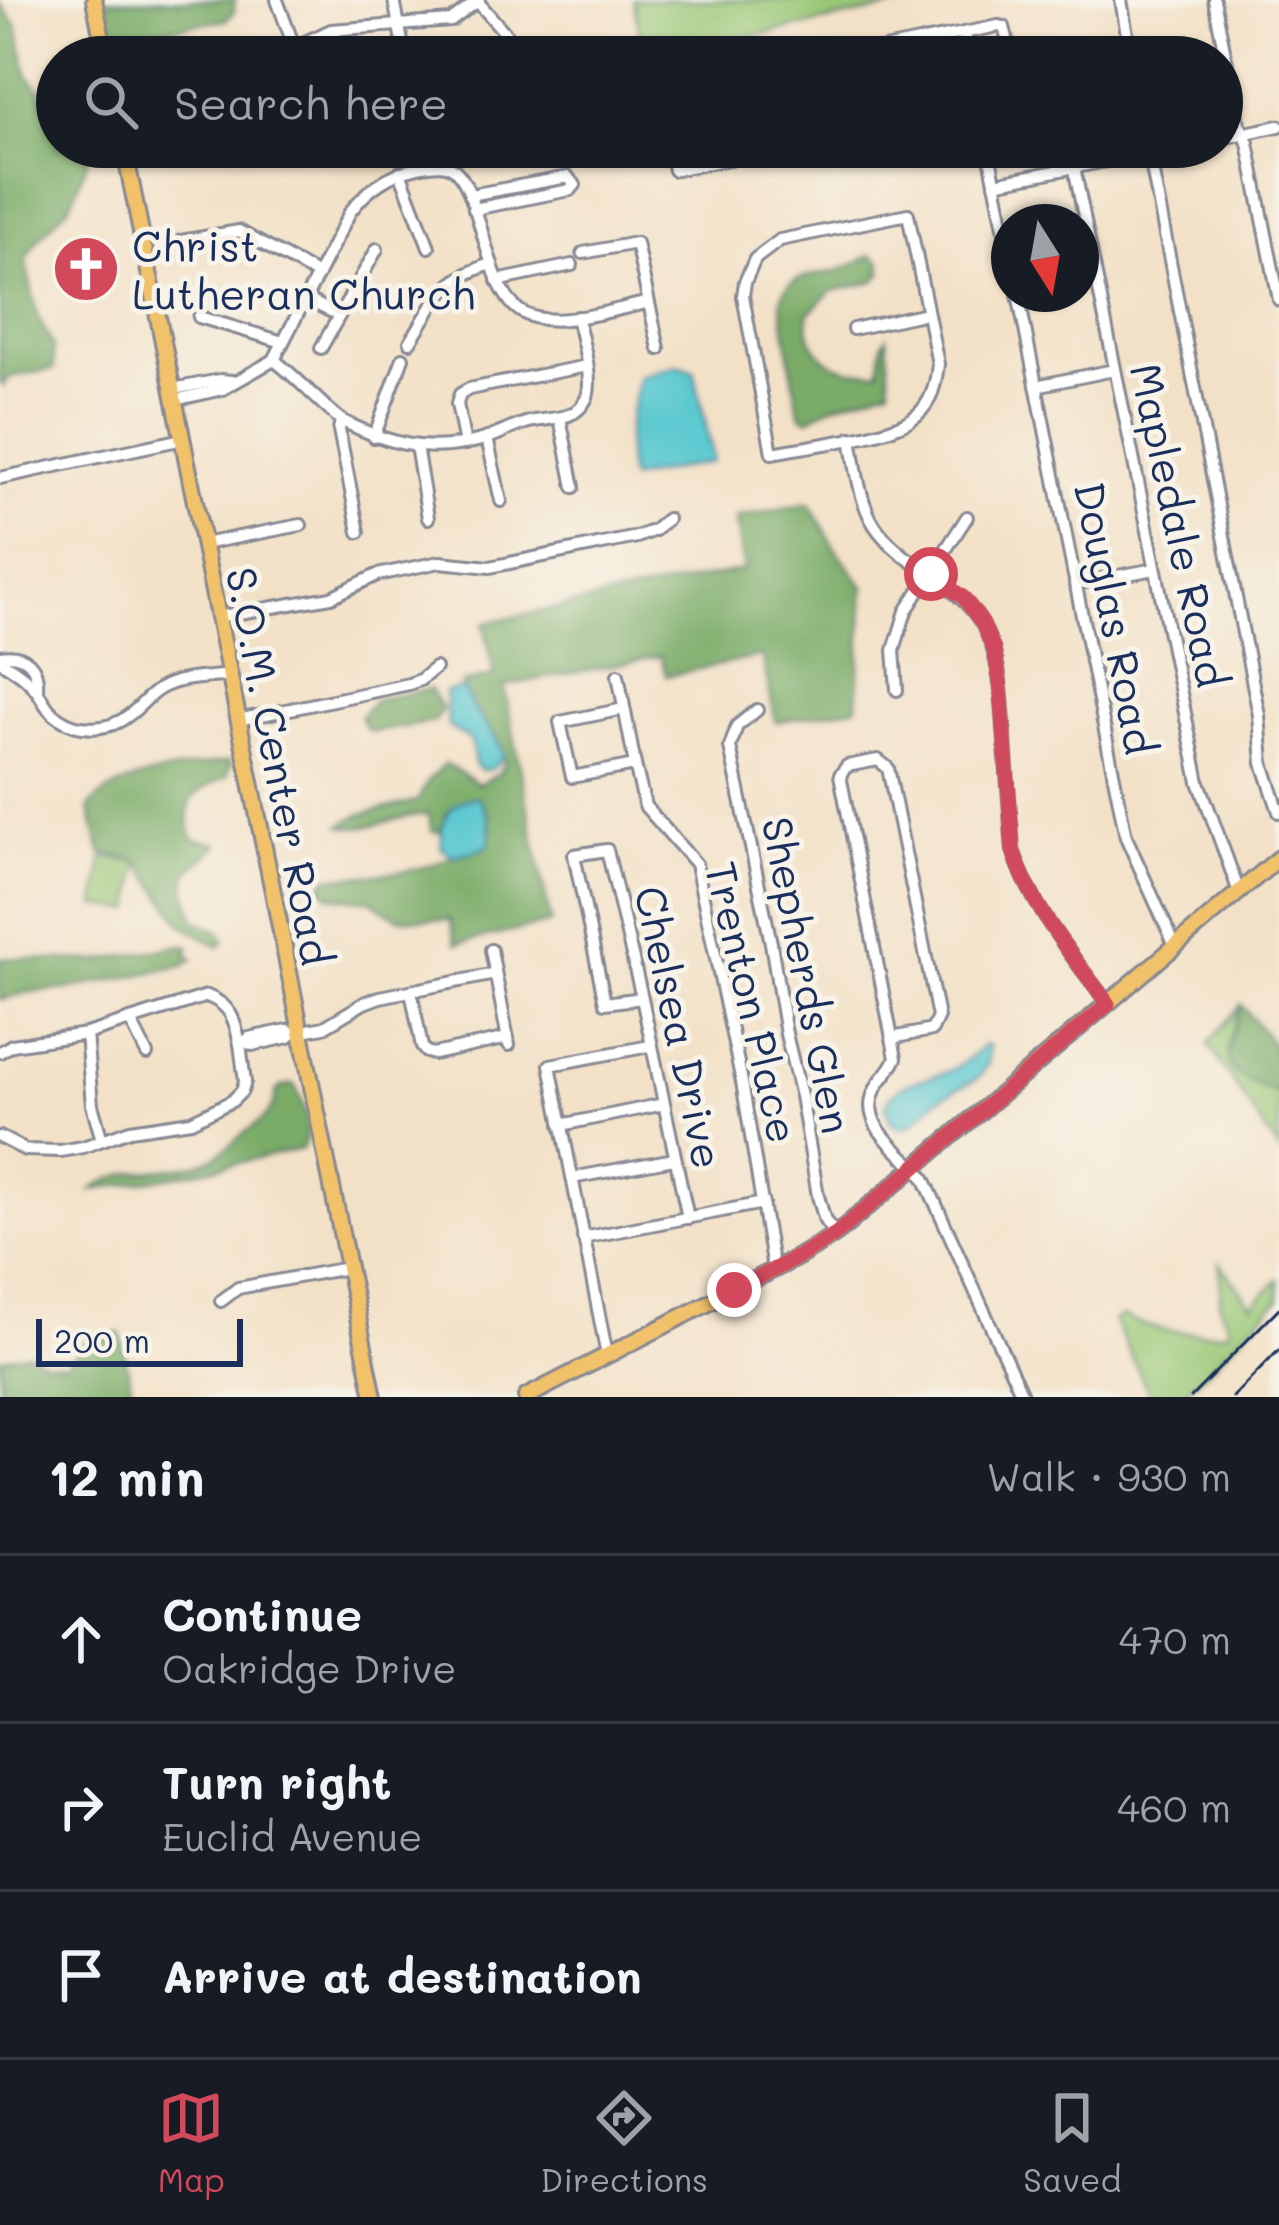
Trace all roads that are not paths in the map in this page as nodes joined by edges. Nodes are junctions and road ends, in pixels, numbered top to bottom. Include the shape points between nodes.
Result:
1 (94, 0) edge
2 (278, 0) edge
3 (394, 0) edge
4 (1120, 0) edge
5 (1214, 0) edge
6 (478, 1) edge
7 (398, 26) junction
8 (965, 34) joint
9 (102, 36) edge
10 (291, 36) edge
11 (321, 36) edge
12 (400, 36) edge
13 (508, 36) edge
14 (955, 36) edge
15 (1006, 36) edge
16 (1128, 36) edge
17 (1222, 36) edge
18 (1279, 126) edge
19 (1243, 133) joint
20 (128, 168) edge
21 (416, 168) edge
22 (452, 168) edge
23 (992, 168) edge
24 (1069, 168) edge
25 (1074, 168) edge
26 (1153, 168) edge
27 (400, 172) junction
28 (995, 183) junction
29 (472, 202) junction
30 (999, 204) edge
31 (181, 241) dead end
32 (428, 247) dead end
33 (377, 249) dead end
34 (583, 253) dead end
35 (492, 265) junction
36 (572, 265) dead end
37 (317, 275) junction
38 (497, 280) junction
39 (306, 299) junction
40 (1279, 301) edge
41 (647, 303) junction
42 (1022, 312) edge
43 (927, 314) junction
44 (338, 315) junction
45 (199, 317) dead end
46 (577, 317) junction
47 (853, 329) dead end
48 (283, 342) junction
49 (410, 342) dead end
50 (321, 348) dead end
51 (659, 349) dead end
52 (403, 358) dead end
53 (274, 360) junction
54 (587, 366) junction
55 (1114, 370) junction
56 (1036, 386) junction
57 (174, 394) junction
58 (560, 418) junction
59 (340, 420) junction
60 (374, 437) junction
61 (487, 438) junction
62 (851, 438) junction
63 (183, 439) junction
64 (464, 444) junction
65 (416, 446) junction
66 (0, 478) edge
67 (574, 487) dead end
68 (501, 502) dead end
69 (967, 517) dead end
70 (428, 518) dead end
71 (667, 519) dead end
72 (301, 525) dead end
73 (359, 532) dead end
74 (203, 544) junction
75 (1155, 568) junction
76 (931, 574) junction
77 (1075, 584) junction
78 (218, 617) junction
79 (0, 658) edge
80 (435, 668) dead end
81 (229, 674) junction
82 (618, 675) dead end
83 (897, 690) dead end
84 (624, 709) junction
85 (758, 710) dead end
86 (238, 720) junction
87 (635, 765) junction
88 (1279, 812) edge
89 (1279, 857) edge
90 (1239, 892) junction
91 (1175, 946) junction
92 (491, 950) dead end
93 (495, 974) junction
94 (411, 991) junction
95 (642, 998) junction
96 (1108, 1004) junction
97 (130, 1020) junction
98 (296, 1032) junction
99 (86, 1034) junction
100 (892, 1038) junction
101 (242, 1043) junction
102 (650, 1046) junction
103 (0, 1052) edge
104 (147, 1054) dead end
105 (664, 1104) junction
106 (561, 1125) junction
107 (0, 1137) edge
108 (102, 1140) junction
109 (674, 1160) junction
110 (916, 1168) junction
111 (572, 1178) junction
112 (763, 1203) junction
113 (688, 1218) junction
114 (836, 1234) junction
115 (583, 1238) junction
116 (347, 1268) junction
117 (773, 1269) junction
118 (221, 1301) dead end
119 (607, 1355) junction
120 (559, 1388) edge
121 (374, 1397) edge
122 (526, 1397) edge
123 (1023, 1397) edge

1 - 9 main road
2 - 10 street
3 - 7 street
4 - 16 street
5 - 17 street
6 - 7 street via 451,21
6 - 13 street
7 - 11 street
7 - 12 street
8 - 14 street
8 - 15 street via 1004,27
18 - 19 street
19 - 40 street
20 - 57 main road, S.O.M. Center Road
21 - 27 street
22 - 29 street
23 - 28 street
24 - 28 street
25 - 55 street, Mapledale Road
26 - 88 street via 1263,763
27 - 32 street
27 - 37 street via 359,200
28 - 30 street
29 - 29 street via 570,190 575,185 568,176
29 - 35 street
31 - 37 street via 239,231
33 - 44 street
34 - 41 street via 636,243
35 - 38 street
35 - 49 street via 452,281
36 - 38 street
37 - 39 street
38 - 46 street via 519,310 538,320
39 - 44 street
39 - 48 street
41 - 46 street
41 - 51 street
42 - 56 street, Douglas Road
43 - 47 street
43 - 62 street via 938,364 928,403 905,424
43 - 62 street via 908,214 780,240 755,260 743,296 772,453
44 - 50 street
45 - 48 street
46 - 54 street
48 - 53 street
52 - 60 street
53 - 57 street via 223,389
53 - 59 street
54 - 58 street via 585,403
54 - 64 street via 460,394
55 - 56 street
55 - 75 street, Mapledale Road
56 - 77 street, Douglas Road
57 - 63 main road, S.O.M. Center Road
58 - 61 street
58 - 67 street
59 - 60 street
59 - 73 street
60 - 65 street
61 - 64 street
61 - 68 street
62 - 76 street via 872,523
63 - 66 street
63 - 74 main road, S.O.M. Center Road
64 - 65 street
65 - 70 street
69 - 76 street
71 - 78 street via 637,537 490,567 440,562 377,574 331,596
72 - 74 street
74 - 78 main road, S.O.M. Center Road
75 - 77 street
75 - 90 street, Mapledale Road via 1198,782
76 - 83 street via 906,611 894,650
76 - 96 street via 964,598 994,650 1021,875
77 - 91 street, Douglas Road via 1126,837
78 - 81 main road, S.O.M. Center Road
79 - 81 street via 29,662 44,705 79,727 129,716 164,686
80 - 86 street via 409,684
81 - 86 main road, S.O.M. Center Road
82 - 84 street, Trenton Place
84 - 87 street, Trenton Place
84 - 87 street via 560,722 572,777
85 - 114 street, Shepherds Glen via 737,726 730,745 818,1196
86 - 98 main road, S.O.M. Center Road
87 - 112 street, Trenton Place via 645,806 696,864
89 - 90 main road
90 - 91 main road
91 - 96 main road
92 - 93 street
93 - 94 street
93 - 94 street via 508,1042 426,1052
94 - 98 street
95 - 95 street, Chelsea Drive via 605,1003 574,855 607,850
95 - 102 street, Chelsea Drive
96 - 110 main road
97 - 99 street
97 - 101 street via 207,996 230,1012
97 - 104 street
98 - 101 street
98 - 116 main road, S.O.M. Center Road
99 - 103 street
99 - 108 street
100 - 100 street via 840,775 878,760 888,768 938,1017 932,1030
100 - 110 street via 896,1058 872,1107 886,1141
101 - 108 street via 245,1082 232,1101 191,1121
102 - 105 street, Chelsea Drive
102 - 106 street via 550,1065
105 - 106 street
105 - 109 street, Chelsea Drive
106 - 111 street
107 - 108 street via 25,1150
109 - 111 street
109 - 113 street, Chelsea Drive
110 - 114 main road
110 - 123 street
111 - 115 street
112 - 113 street, Chelsea Drive
112 - 117 street, Trenton Place
113 - 115 street, Chelsea Drive
114 - 117 main road
115 - 119 street
116 - 118 street via 238,1288
116 - 121 main road, S.O.M. Center Road
117 - 119 main road
119 - 120 main road
120 - 122 main road

